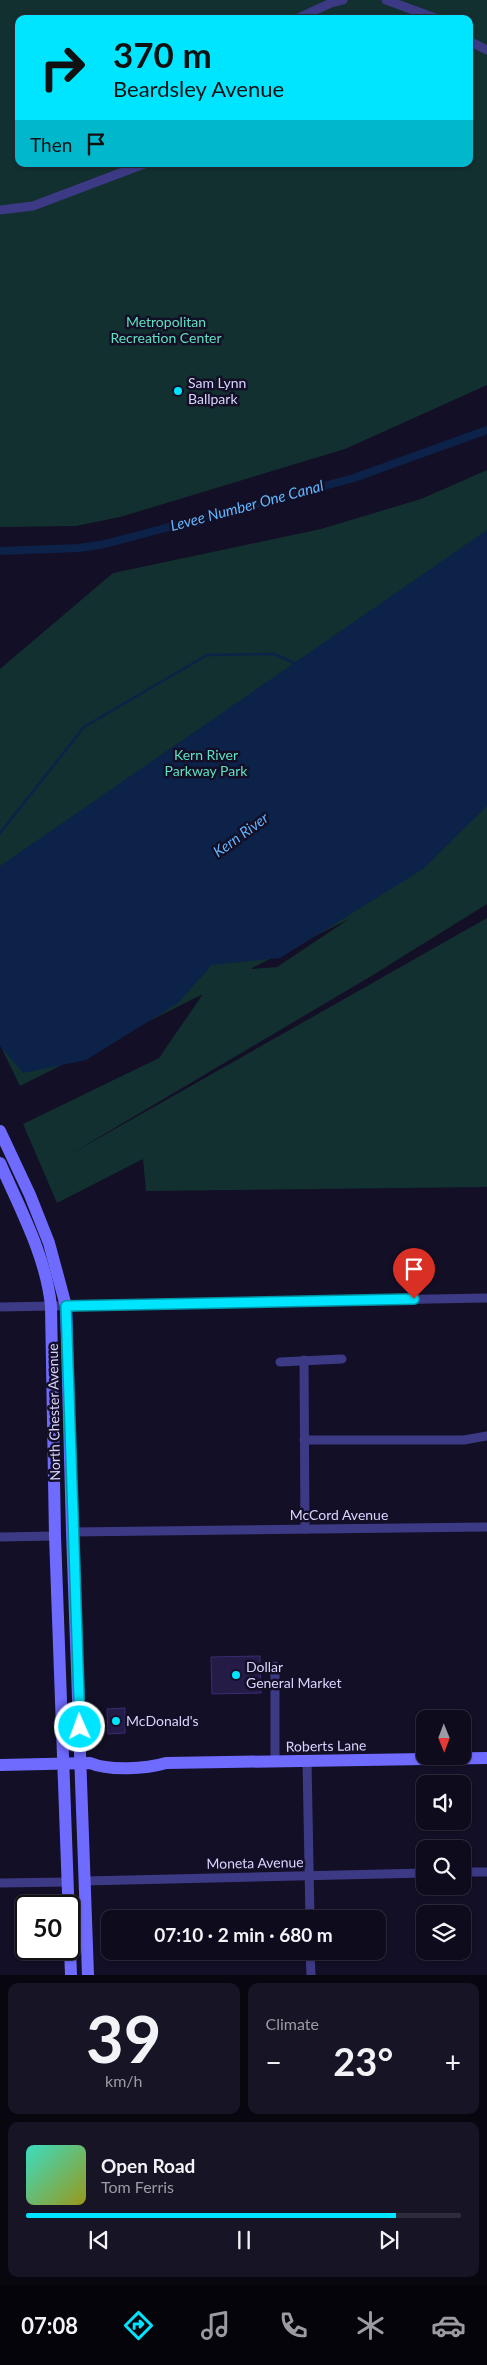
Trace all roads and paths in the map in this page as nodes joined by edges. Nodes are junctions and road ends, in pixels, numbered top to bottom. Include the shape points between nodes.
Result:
1 (343, 0) edge
2 (386, 0) edge
3 (304, 15) edge
4 (427, 15) edge
5 (473, 43) edge
6 (487, 50) edge
7 (136, 167) edge
8 (0, 210) edge
9 (0, 1130) edge
10 (0, 1163) edge
11 (487, 1298) edge
12 (51, 1306) junction
13 (66, 1306) junction
14 (0, 1307) edge
15 (342, 1359) dead end
16 (304, 1360) junction
17 (280, 1362) dead end
18 (487, 1436) edge
19 (304, 1440) junction
20 (55, 1497) junction
21 (487, 1527) edge
22 (305, 1529) junction
23 (72, 1532) junction
24 (55, 1536) junction
25 (0, 1537) edge
26 (73, 1560) junction
27 (275, 1666) dead end
28 (487, 1758) edge
29 (307, 1760) junction
30 (275, 1762) junction
31 (64, 1764) junction
32 (86, 1764) junction
33 (0, 1765) edge
34 (471, 1872) edge
35 (487, 1872) edge
36 (416, 1873) edge
37 (309, 1876) junction
38 (85, 1881) junction
39 (68, 1882) junction
40 (0, 1883) edge
41 (310, 1910) edge
42 (86, 1924) junction
43 (310, 1960) edge
44 (71, 1975) edge
45 (88, 1975) edge
46 (311, 1975) edge

1 - 3 street
2 - 4 street
5 - 6 street
7 - 8 street via 33,206
9 - 13 main road, North Chester Avenue via 49,1243
10 - 12 main road, North Chester Avenue via 37,1247
11 - 13 street
12 - 13 street
12 - 14 street
12 - 20 main road, North Chester Avenue
13 - 23 main road, North Chester Avenue
15 - 16 street
16 - 17 street
16 - 19 street
18 - 19 street via 464,1440
19 - 22 street
20 - 23 main road via 62,1520
20 - 24 main road, North Chester Avenue
21 - 22 street, McCord Avenue
22 - 23 street, McCord Avenue
23 - 26 main road, North Chester Avenue
24 - 25 street
24 - 26 main road via 63,1538
24 - 31 main road, North Chester Avenue
26 - 32 main road, North Chester Avenue
27 - 30 street
28 - 29 main road, Roberts Lane
29 - 30 main road, Roberts Lane
29 - 37 street
30 - 32 main road, Roberts Lane via 166,1763 154,1767 100,1768
31 - 32 main road, Roberts Lane
31 - 33 main road, Roberts Lane
31 - 39 main road, North Chester Avenue
32 - 38 main road, North Chester Avenue
34 - 35 street
36 - 37 street, Moneta Avenue
37 - 38 street, Moneta Avenue
37 - 41 street
38 - 42 main road, North Chester Avenue
39 - 40 street
39 - 42 main road
39 - 44 main road, North Chester Avenue
42 - 45 main road, North Chester Avenue
43 - 46 street

